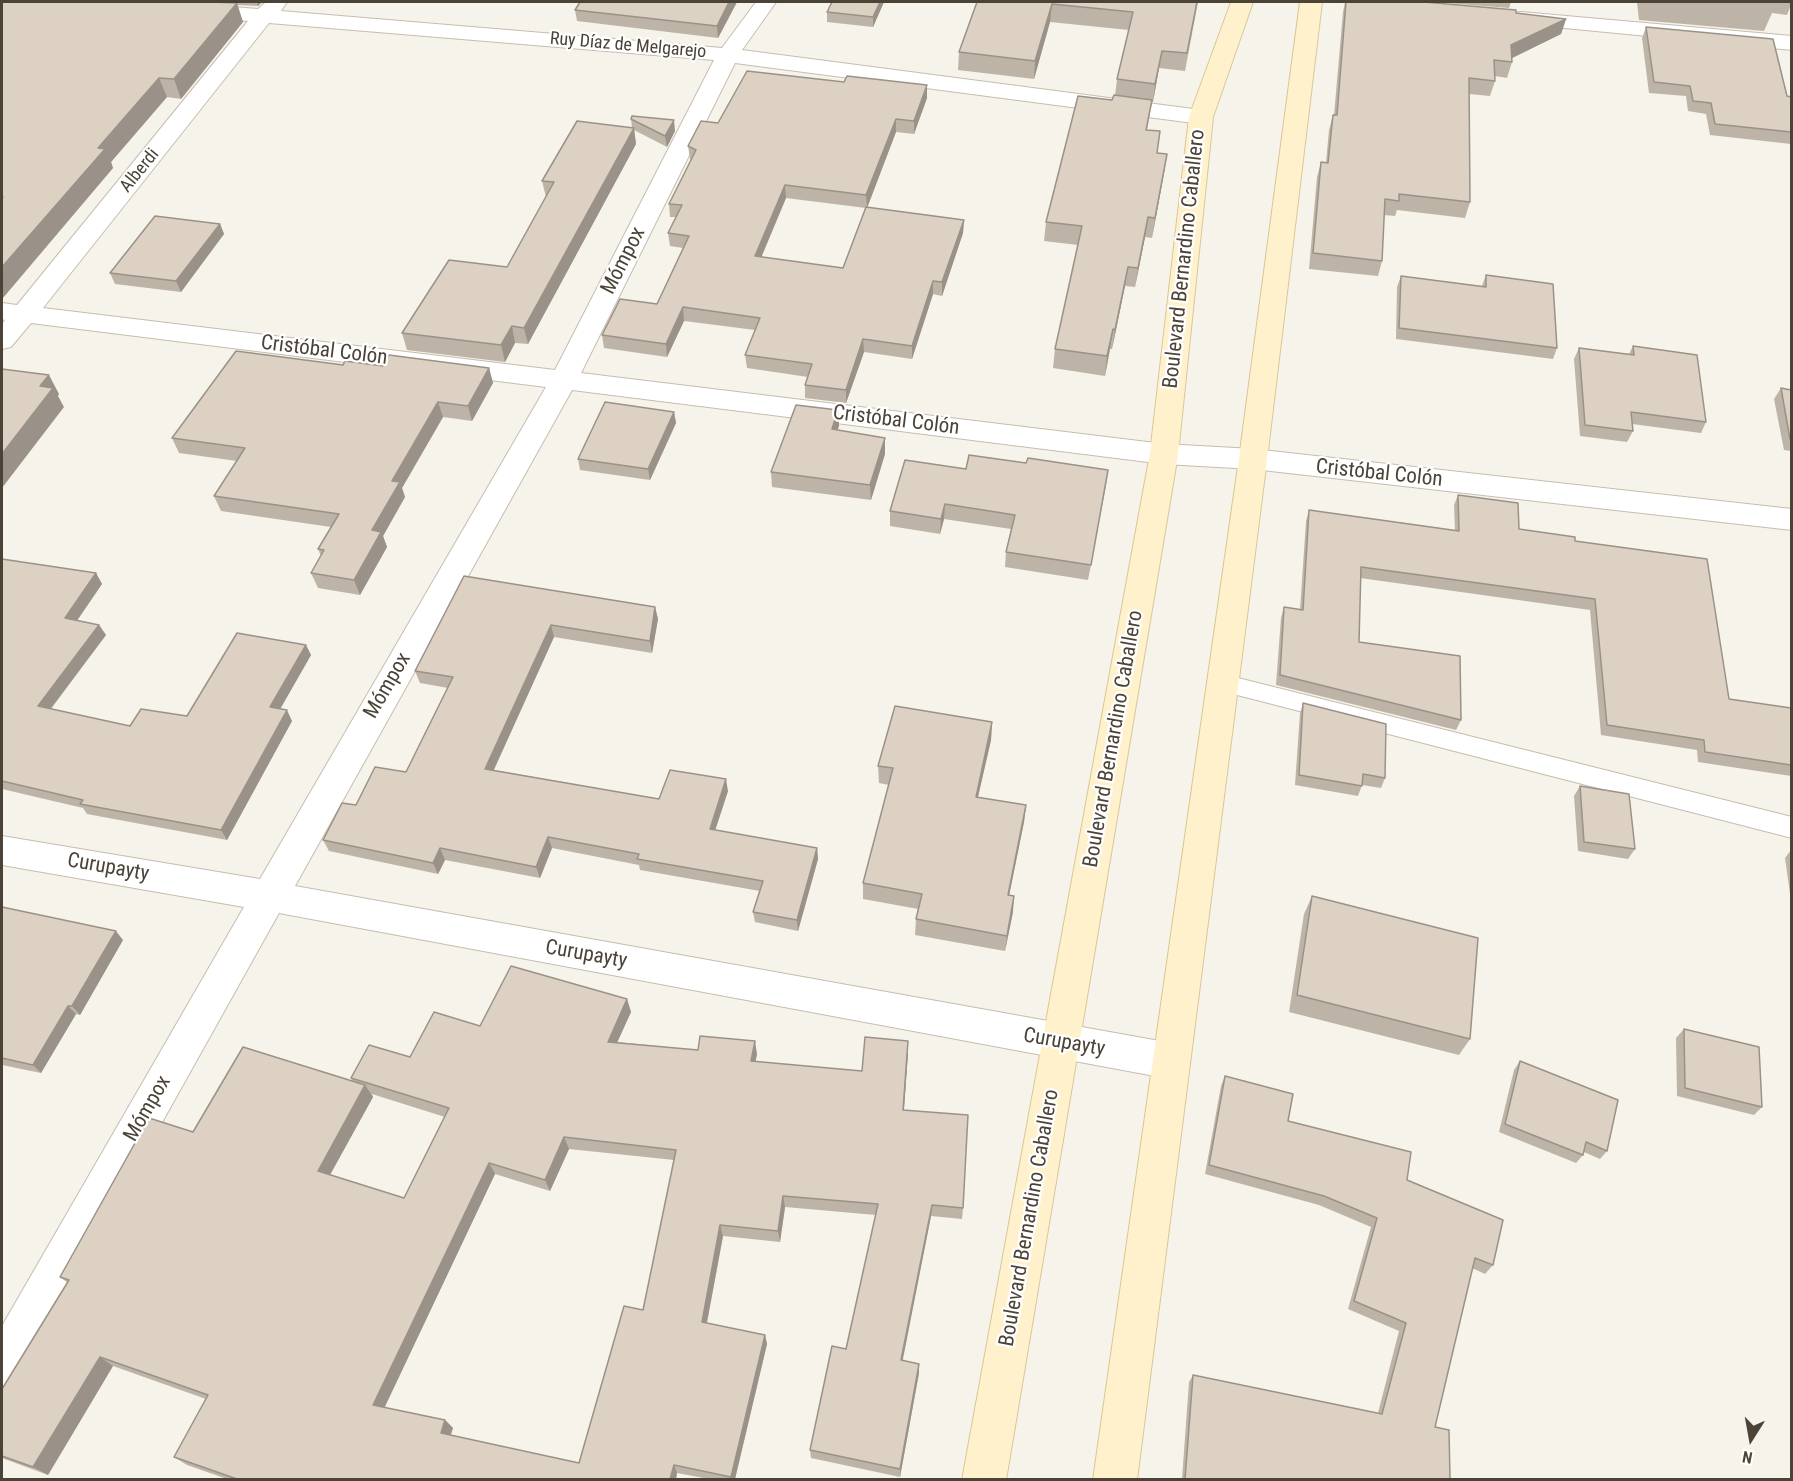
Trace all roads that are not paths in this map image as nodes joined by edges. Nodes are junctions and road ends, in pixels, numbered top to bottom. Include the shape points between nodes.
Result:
1 (766, 2) edge
2 (1242, 2) edge
3 (1311, 2) edge
4 (271, 8) edge
5 (170, 9) edge
6 (1495, 15) edge
7 (1791, 43) edge
8 (728, 55) junction
9 (1201, 117) junction
10 (13, 313) edge
11 (2, 341) edge
12 (563, 381) junction
13 (1164, 454) junction
14 (1253, 459) junction
15 (1791, 520) edge
16 (1222, 683) junction
17 (1791, 828) edge
18 (2, 850) edge
19 (268, 896) junction
20 (1061, 1042) junction
21 (1171, 1061) junction
22 (2, 1367) edge
23 (984, 1479) edge
24 (1115, 1479) edge

1 - 8 street, Mómpox
2 - 9 main road, Boulevard Bernardino Caballero
3 - 14 main road
4 - 5 street, Ruy Díaz de Melgarejo
4 - 8 street, Ruy Díaz de Melgarejo
4 - 10 street, Alberdi
6 - 7 street
8 - 9 street, Ruy Díaz de Melgarejo
8 - 12 street, Mómpox
9 - 13 main road, Boulevard Bernardino Caballero
10 - 11 street, Alberdi
10 - 12 street, Cristóbal Colón
12 - 13 street, Cristóbal Colón
12 - 19 street, Mómpox
13 - 14 street, Cristóbal Colón
13 - 20 main road, Boulevard Bernardino Caballero
14 - 15 street, Cristóbal Colón
14 - 16 main road
16 - 17 lane
16 - 21 main road
18 - 19 street, Curupayty
19 - 20 street, Curupayty
19 - 22 street, Mómpox
20 - 21 street, Curupayty
20 - 23 main road, Boulevard Bernardino Caballero
21 - 24 main road

